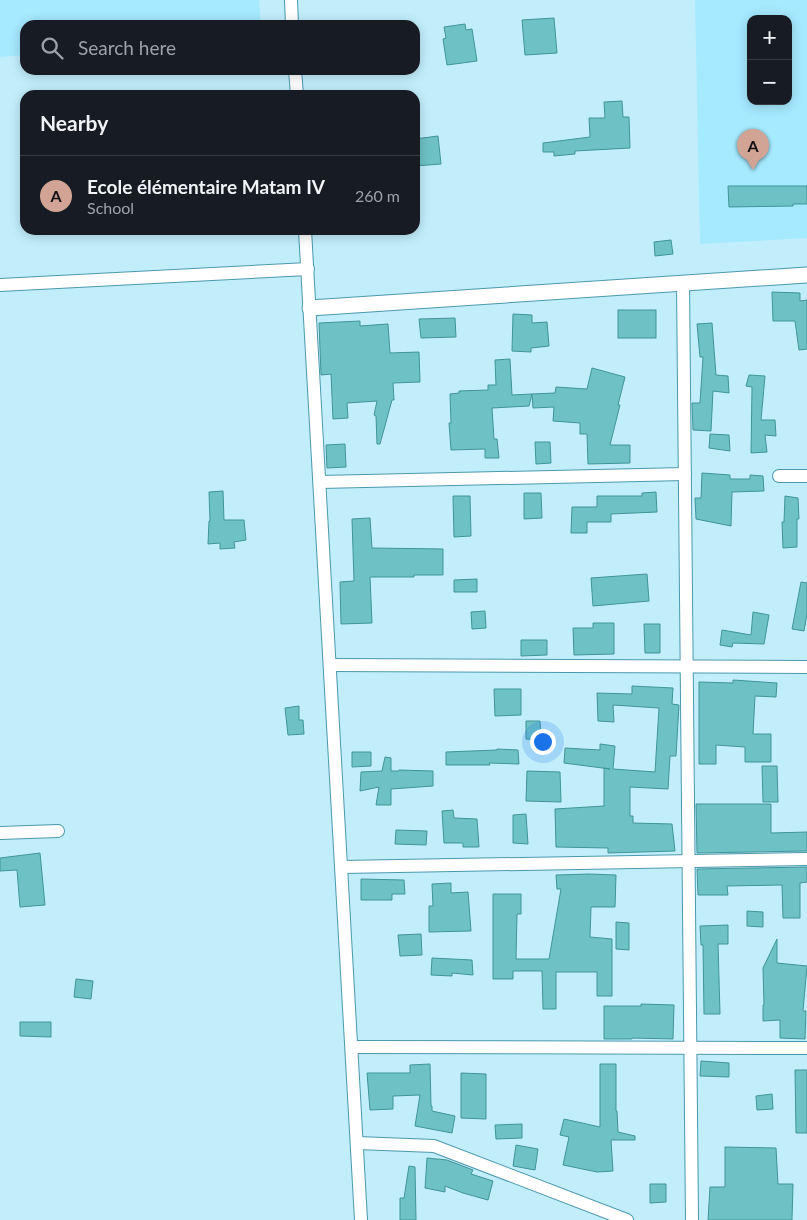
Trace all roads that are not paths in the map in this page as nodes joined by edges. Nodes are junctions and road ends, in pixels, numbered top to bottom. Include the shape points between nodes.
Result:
1 (291, 0) edge
2 (292, 20) edge
3 (295, 75) edge
4 (297, 90) edge
5 (305, 235) edge
6 (308, 269) junction
7 (807, 275) edge
8 (683, 283) junction
9 (0, 284) edge
10 (310, 308) junction
11 (685, 474) junction
12 (779, 476) dead end
13 (807, 476) edge
14 (320, 482) junction
15 (330, 665) junction
16 (687, 666) junction
17 (807, 667) edge
18 (58, 831) dead end
19 (0, 833) edge
20 (807, 859) edge
21 (688, 861) junction
22 (342, 867) junction
23 (352, 1047) junction
24 (690, 1048) junction
25 (807, 1048) edge
26 (357, 1143) junction
27 (361, 1220) edge
28 (627, 1220) edge
29 (692, 1220) edge

1 - 2 street
3 - 4 street
5 - 6 street
6 - 9 street
6 - 10 street
7 - 8 street
8 - 10 street
8 - 11 street
10 - 14 street
11 - 14 street
11 - 16 street
12 - 13 street
14 - 15 street
15 - 16 street
15 - 22 street
16 - 17 street
16 - 21 street
18 - 19 street
20 - 21 street
21 - 22 street
21 - 24 street
22 - 23 street
23 - 24 street
23 - 26 street
24 - 25 street
24 - 29 street
26 - 27 street
26 - 28 street via 434,1146

